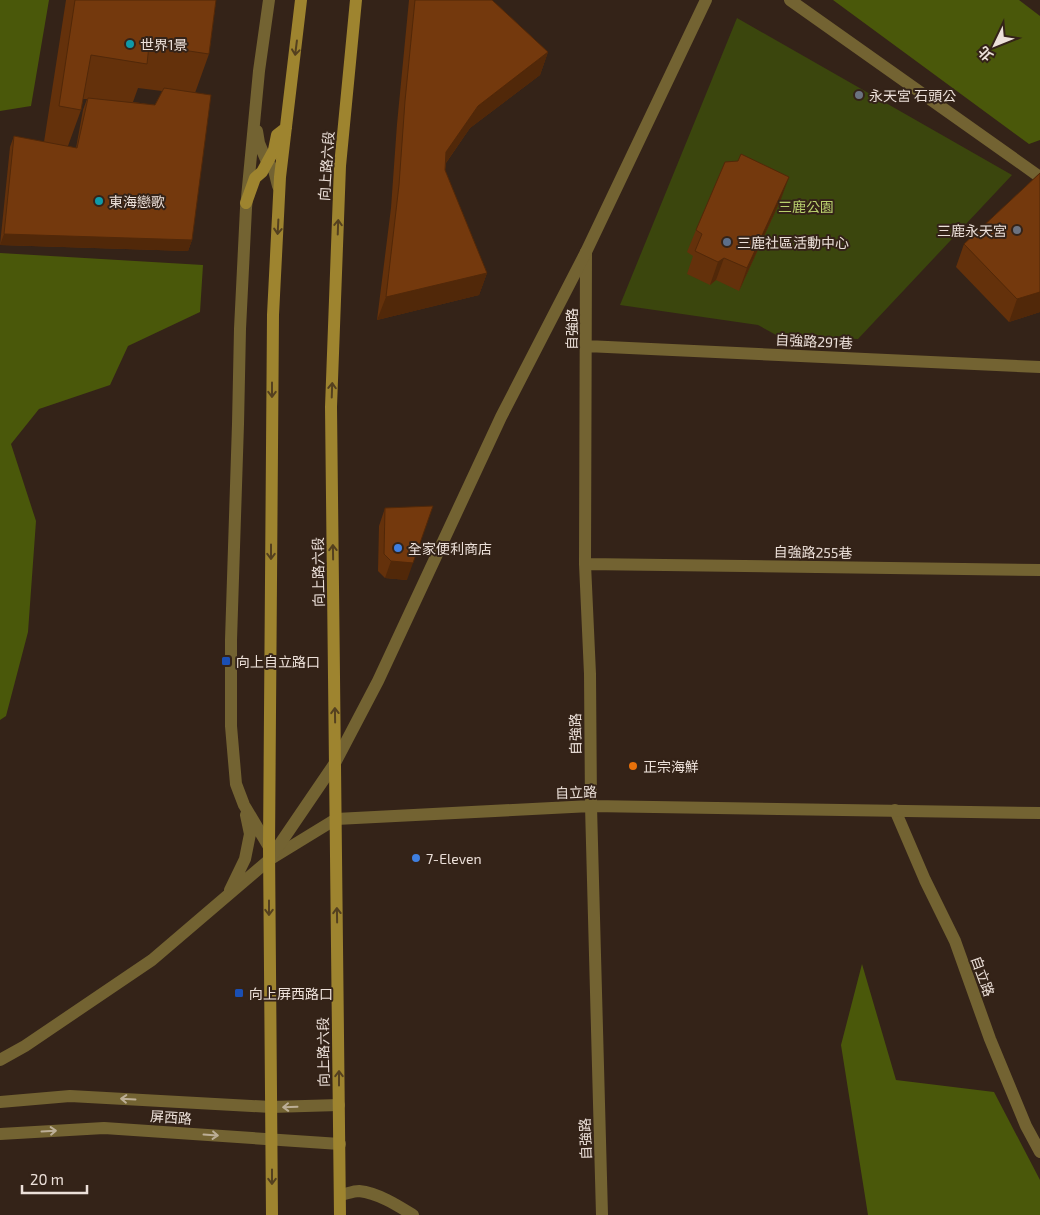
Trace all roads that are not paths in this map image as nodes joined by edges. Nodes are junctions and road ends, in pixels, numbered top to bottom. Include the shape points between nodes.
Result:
1 (269, 0) edge
2 (302, 0) edge
3 (356, 0) edge
4 (706, 0) edge
5 (790, 0) edge
6 (255, 116) junction
7 (286, 128) junction
8 (267, 162) junction
9 (1040, 177) edge
10 (279, 195) junction
11 (246, 203) junction
12 (586, 252) junction
13 (586, 346) junction
14 (1040, 367) edge
15 (585, 564) junction
16 (1040, 570) edge
17 (335, 763) junction
18 (244, 805) junction
19 (591, 806) junction
20 (895, 810) junction
21 (1040, 813) edge
22 (336, 819) junction
23 (269, 853) junction
24 (227, 896) junction
25 (0, 1060) edge
26 (0, 1102) edge
27 (339, 1105) junction
28 (271, 1107) junction
29 (0, 1134) edge
30 (272, 1139) junction
31 (340, 1144) junction
32 (1040, 1152) edge
33 (340, 1195) junction
34 (272, 1215) edge
35 (340, 1215) edge
36 (413, 1215) edge
37 (602, 1215) edge

1 - 6 street
2 -> 7 main road
17 -> 3 main road, 向上路六段 via 331,407 340,166
4 - 12 street, 自強路
5 - 9 street
6 - 8 street via 259,143
6 - 11 street
7 - 8 main road via 277,135
7 - 10 main road
8 - 10 street via 274,170
8 - 11 main road via 255,178
10 -> 23 main road via 273,315
11 - 18 street via 231,640 232,735 236,784
12 - 13 street, 自強路
12 - 17 street, 自強路 via 501,418 378,681
13 - 14 street, 自強路291巷
13 - 15 street, 自強路
15 - 16 street, 自強路255巷
15 - 19 street, 自強路
17 - 22 main road, 向上路六段
17 - 23 street, 自強路
18 - 23 street
18 - 24 street via 250,834 245,860
19 - 20 street, 自立路
19 - 22 street, 自立路
19 - 37 street, 自強路
20 - 21 street, 自立路
20 - 32 street, 自立路 via 955,941 990,1039
22 - 23 street, 自立路
27 -> 22 main road, 向上路六段
23 - 24 street
23 -> 28 main road
24 - 25 street via 152,960
28 -> 26 street, 屏西路 via 70,1096
27 -> 28 street, 屏西路
27 - 31 main road, 向上路六段
28 - 30 main road
29 -> 30 street, 屏西路 via 104,1128
30 - 31 street, 屏西路
30 -> 34 main road
31 - 33 main road, 向上路六段
33 - 35 main road, 向上路六段
33 - 36 street via 358,1191 395,1203

